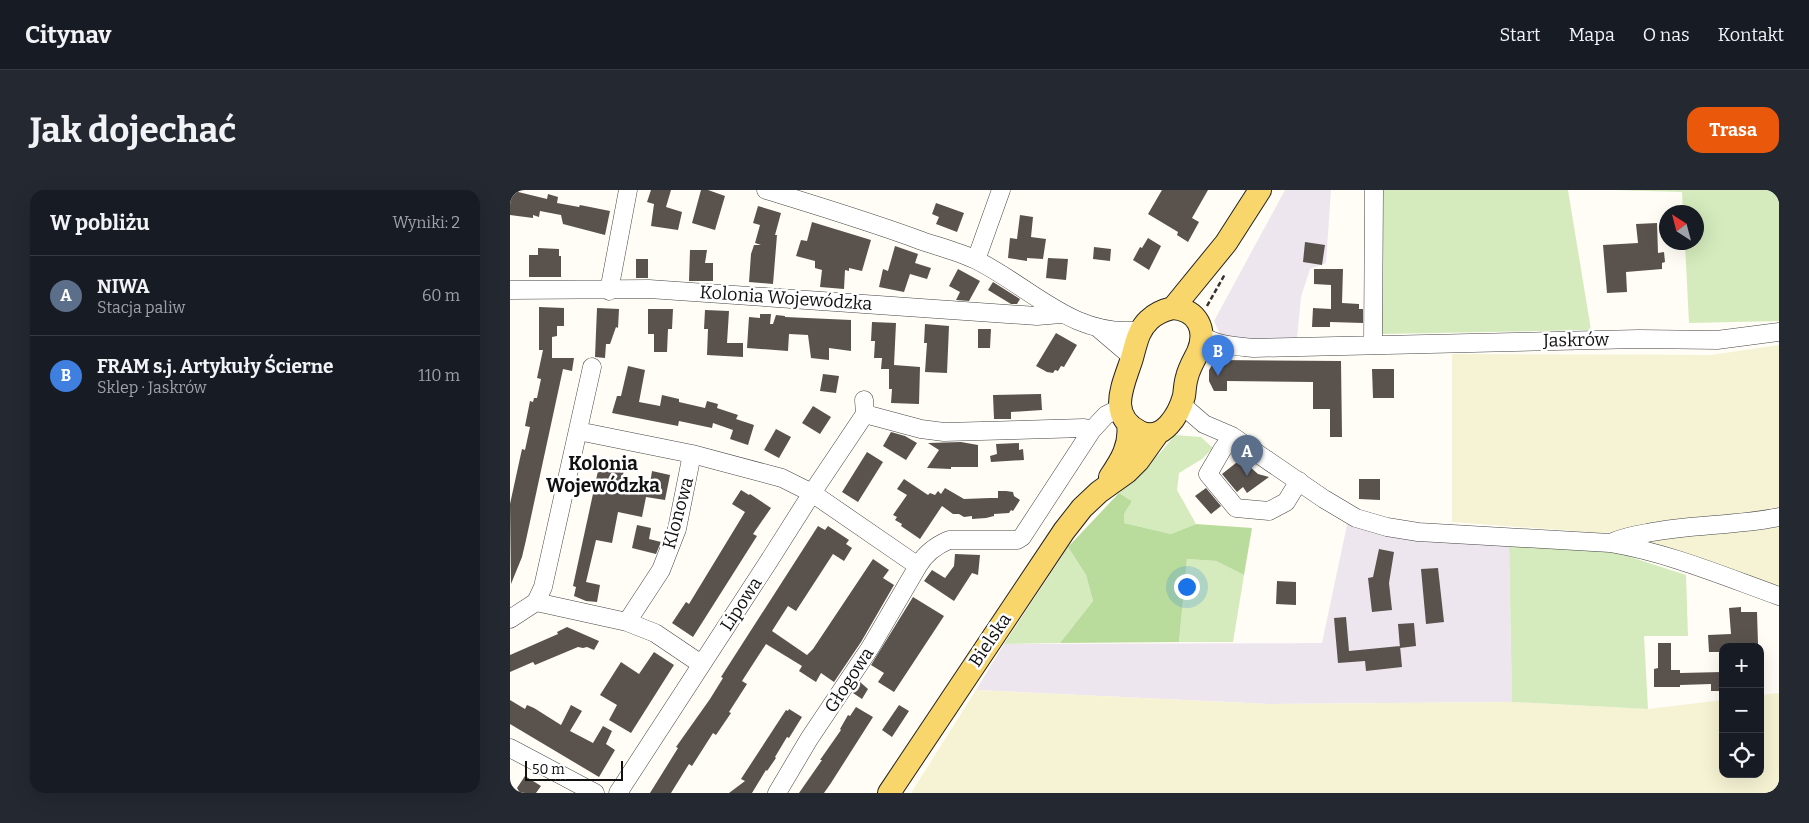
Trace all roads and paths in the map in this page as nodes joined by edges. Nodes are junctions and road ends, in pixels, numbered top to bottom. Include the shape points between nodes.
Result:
1 (628, 190) edge
2 (766, 190) edge
3 (1001, 190) edge
4 (1260, 190) edge
5 (1374, 190) edge
6 (976, 260) junction
7 (1207, 267) junction
8 (510, 290) edge
9 (609, 291) junction
10 (1173, 308) junction
11 (1061, 314) junction
12 (1097, 328) junction
13 (1141, 330) junction
14 (1779, 332) edge
15 (1198, 336) junction
16 (1373, 345) junction
17 (1132, 357) junction
18 (592, 367) dead end
19 (1124, 416) junction
20 (1170, 420) junction
21 (1092, 430) junction
22 (578, 431) junction
23 (1232, 436) junction
24 (692, 454) junction
25 (1300, 481) junction
26 (1099, 492) junction
27 (812, 493) junction
28 (1779, 517) edge
29 (1610, 543) junction
30 (918, 566) junction
31 (1779, 596) edge
32 (536, 602) junction
33 (510, 619) edge
34 (627, 622) junction
35 (701, 664) junction
36 (511, 750) edge
37 (595, 793) edge
38 (618, 793) edge
39 (777, 793) edge
40 (889, 793) edge

1 - 9 street
2 - 6 street
3 - 6 street
4 - 7 main road
5 - 16 street
6 - 11 street
7 - 10 main road
7 - 15 main road via 1198,307
8 - 9 street, Kolonia Wojewódzka
9 - 11 street, Kolonia Wojewódzka via 649,290 1036,316
10 - 13 main road via 1149,320
10 - 15 main road via 1188,312
11 - 12 street
12 - 13 street
12 - 17 street
13 - 17 main road, Bielska
14 - 16 street, Jaskrów via 1717,340
15 - 16 street, Jaskrów via 1222,345 1254,348
15 - 20 main road
17 - 19 main road, Bielska via 1120,391
18 - 22 street
19 - 20 main road via 1145,434
19 - 21 street via 1106,415
19 - 26 main road, Bielska via 1128,443 1124,455
20 - 23 street via 1204,424
20 - 26 main road, Bielska via 1138,461
21 - 27 street, Lipowa via 944,432 922,429 864,407
21 - 30 street, Głogowa via 1022,537 1017,540 949,540 940,544
22 - 24 street, Klonowa
22 - 32 street
23 - 25 street
23 - 25 street via 1208,474 1236,508 1269,511 1286,502
24 - 27 street, Klonowa via 782,478
24 - 34 street, Klonowa via 677,529 661,570
25 - 29 street via 1356,518 1387,526 1418,532
26 - 40 main road, Bielska via 1064,531
27 - 30 street
27 - 35 street, Lipowa
28 - 29 street via 1758,522 1667,529 1622,537
29 - 31 street via 1666,555
30 - 39 street, Głogowa
32 - 33 street
32 - 34 street
34 - 35 street via 655,633
35 - 38 street, Lipowa
36 - 37 street

